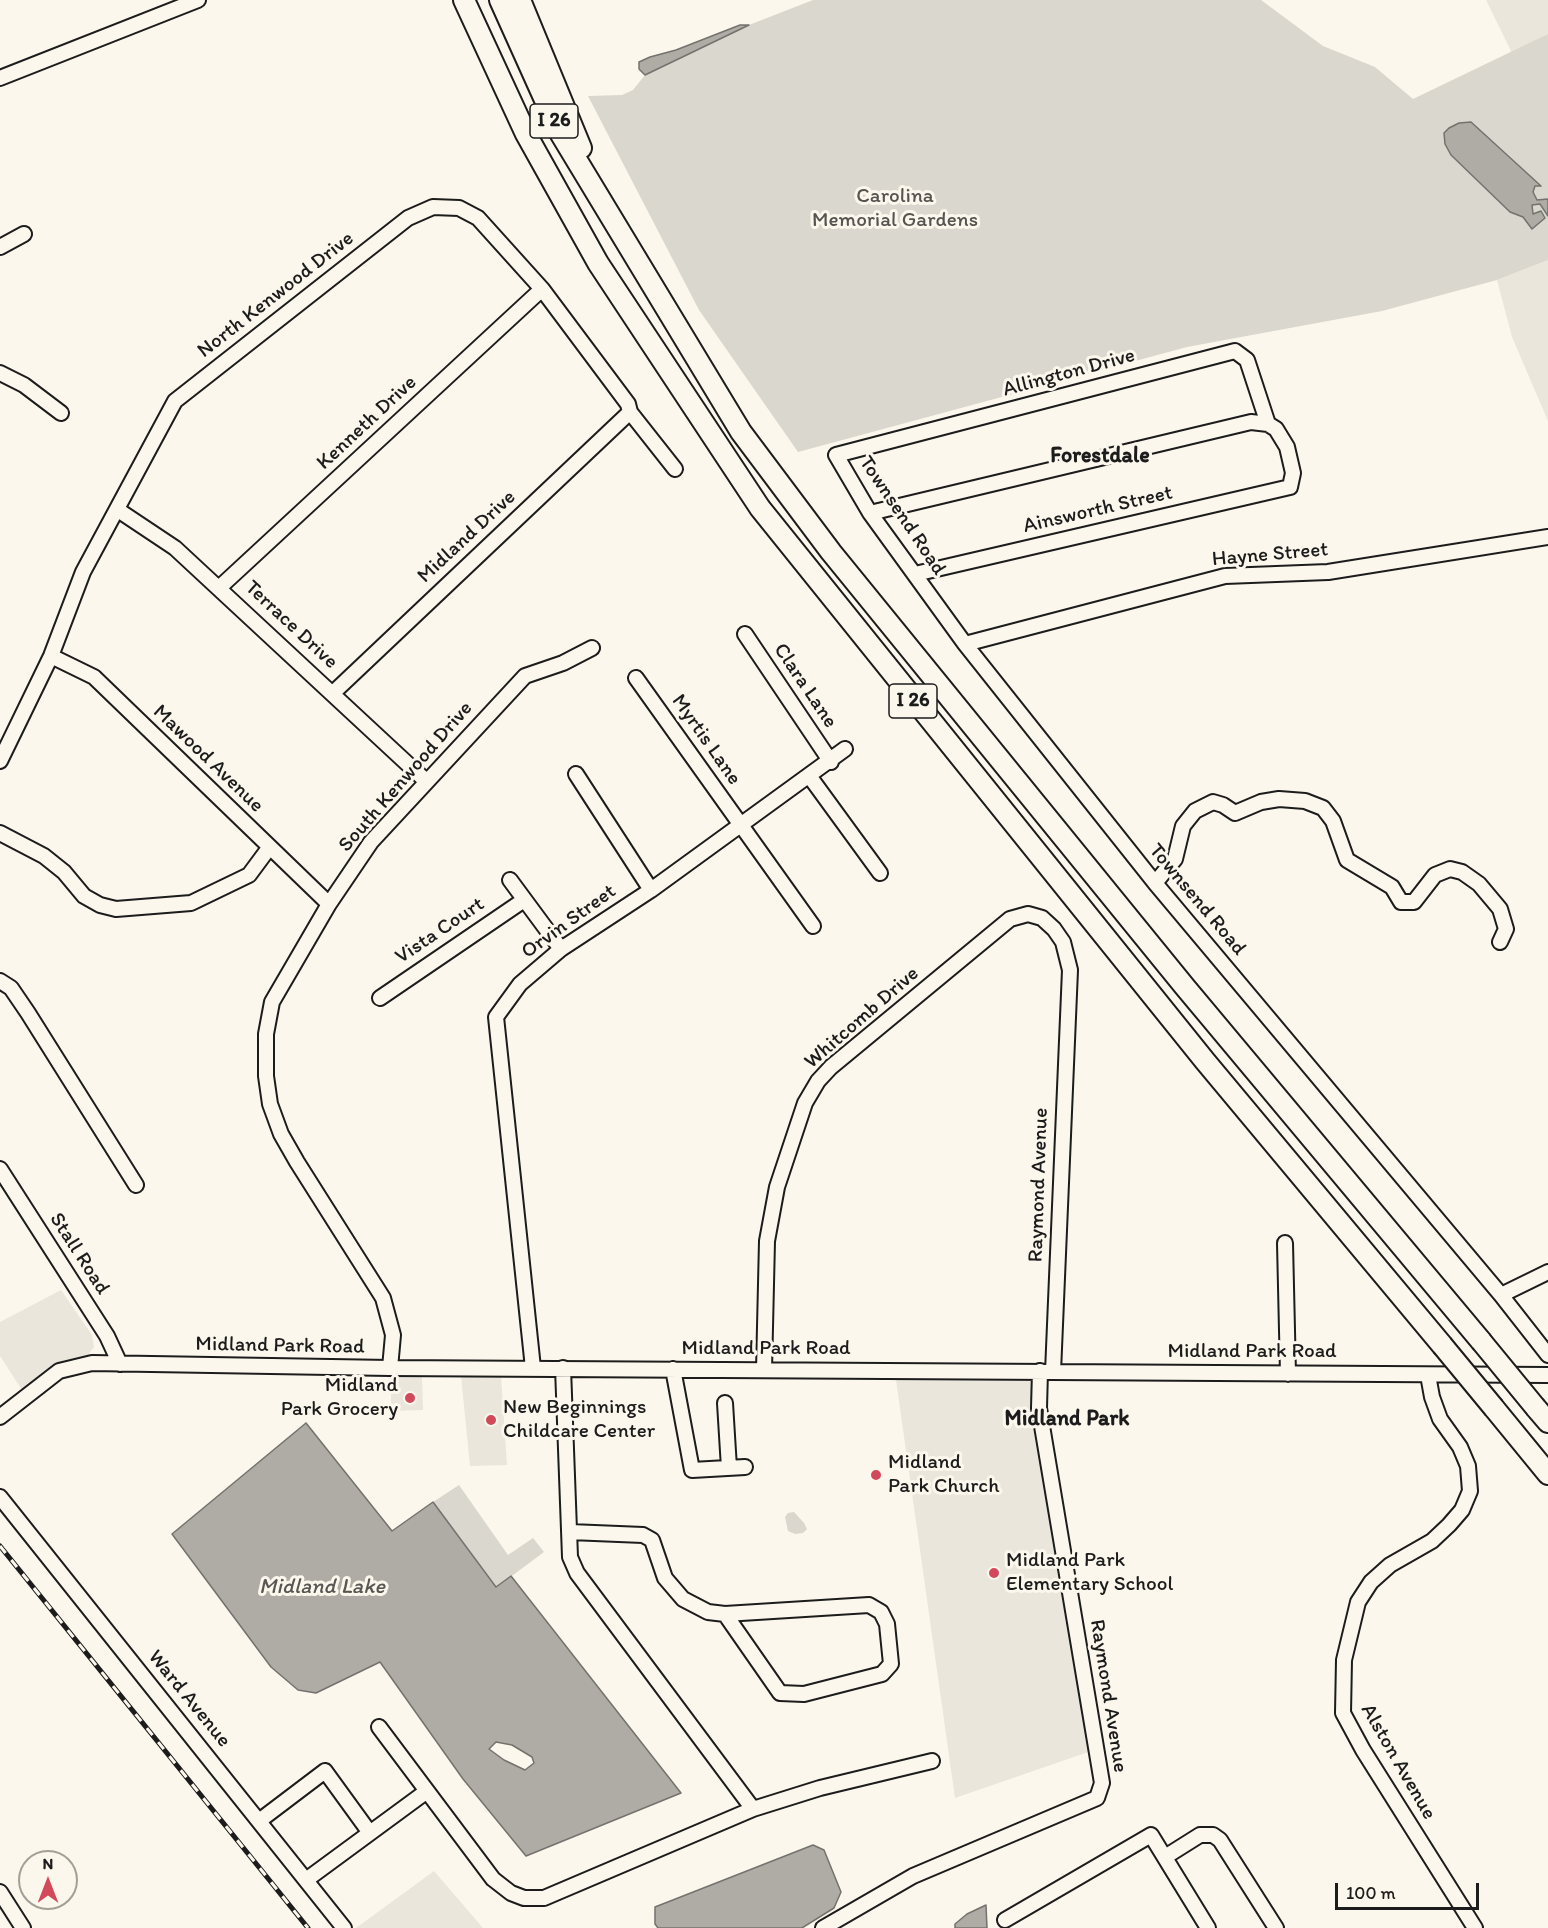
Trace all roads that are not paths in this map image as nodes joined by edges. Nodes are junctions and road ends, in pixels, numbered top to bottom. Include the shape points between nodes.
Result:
1 (198, 0) edge
2 (464, 0) edge
3 (500, 0) edge
4 (520, 0) edge
5 (0, 78) edge
6 (24, 234) dead end
7 (620, 236) junction
8 (0, 247) edge
9 (542, 290) junction
10 (0, 373) edge
11 (630, 412) junction
12 (61, 413) dead end
13 (1268, 424) junction
14 (836, 455) joint
15 (675, 469) dead end
16 (118, 510) junction
17 (870, 513) junction
18 (1548, 537) edge
19 (915, 574) junction
20 (220, 587) junction
21 (745, 634) dead end
22 (965, 644) junction
23 (592, 648) dead end
24 (51, 656) junction
25 (636, 678) dead end
26 (333, 693) junction
27 (845, 749) dead end
28 (0, 762) edge
29 (831, 762) junction
30 (576, 774) dead end
31 (810, 777) junction
32 (426, 781) junction
33 (741, 826) junction
34 (0, 833) edge
35 (268, 848) junction
36 (880, 873) dead end
37 (510, 880) dead end
38 (1155, 883) junction
39 (651, 890) junction
40 (524, 900) junction
41 (328, 904) junction
42 (813, 926) dead end
43 (1500, 942) dead end
44 (561, 948) junction
45 (0, 981) edge
46 (380, 998) dead end
47 (1068, 1000) joint
48 (0, 1169) edge
49 (136, 1185) dead end
50 (1285, 1243) dead end
51 (1548, 1272) edge
52 (1501, 1295) junction
53 (1548, 1355) edge
54 (120, 1364) junction
55 (390, 1368) junction
56 (533, 1368) junction
57 (563, 1368) junction
58 (673, 1369) junction
59 (764, 1370) junction
60 (1047, 1372) junction
61 (1288, 1374) junction
62 (1428, 1375) junction
63 (1548, 1375) edge
64 (725, 1403) dead end
65 (1542, 1415) edge
66 (0, 1417) edge
67 (745, 1467) dead end
68 (729, 1468) junction
69 (1548, 1474) edge
70 (0, 1497) edge
71 (570, 1532) junction
72 (725, 1614) junction
73 (379, 1727) dead end
74 (932, 1761) dead end
75 (427, 1791) junction
76 (753, 1809) junction
77 (259, 1821) junction
78 (370, 1833) junction
79 (1165, 1857) junction
80 (306, 1880) junction
81 (0, 1892) edge
82 (1005, 1920) dead end
83 (23, 1928) edge
84 (344, 1928) edge
85 (824, 1928) edge
86 (1209, 1928) edge
87 (1275, 1928) edge
88 (1475, 1928) edge

1 - 5 street
2 - 69 highway, I 26, bridge via 526,134 598,263 760,508 1205,1061
3 - 7 highway, I 26 via 559,131
4 - 7 highway
6 - 8 street
7 - 65 highway, I 26, bridge via 741,432 831,552 1185,987
9 - 11 street, North Kenwood Drive via 628,404
9 - 16 street, North Kenwood Drive via 478,218 459,208 434,207 408,218 176,401
9 - 20 street, Kenneth Drive
10 - 12 street via 24,385
11 - 15 street, North Kenwood Drive
11 - 26 street, Midland Drive
13 - 14 street, Allington Drive via 1247,360 1235,351
13 - 17 street via 1251,422
13 - 19 street, Ainsworth Street via 1287,447 1293,472 1290,487
14 - 17 street, Townsend Road
16 - 20 street, Terrace Drive via 176,548
16 - 24 street, North Kenwood Drive via 83,572
17 - 19 street, Townsend Road
18 - 22 street, Hayne Street via 1328,572 1225,576
19 - 22 street, Townsend Road
20 - 26 street, Terrace Drive
21 - 29 street, Clara Lane
22 - 38 street, Townsend Road
23 - 32 street, South Kenwood Drive via 525,676
24 - 28 street, North Kenwood Drive
24 - 35 street, Mawood Avenue via 94,677
25 - 33 street, Myrtis Lane
26 - 32 street, Terrace Drive
27 - 29 street, Orvin Street
29 - 31 street, Orvin Street
30 - 39 street
31 - 33 street, Orvin Street
31 - 36 street
32 - 41 street, South Kenwood Drive via 371,842
33 - 39 street, Orvin Street
33 - 42 street, Myrtis Lane
34 - 35 street via 44,856 84,896 116,909 191,903 249,874
35 - 41 street, Mawood Avenue
37 - 40 street
38 - 43 street via 1175,859 1184,826 1195,811 1213,802 1235,813 1261,802 1305,801 1323,808 1333,821 1347,860 1392,887 1401,902 1414,902 1435,875 1450,869 1479,884 1500,909 1506,929
38 - 52 street, Townsend Road
39 - 44 street, Orvin Street
40 - 44 street
40 - 46 street, Vista Court
41 - 55 street, South Kenwood Drive via 272,1002 266,1034 266,1076 270,1104 281,1134 383,1298 393,1335
44 - 56 street, Orvin Street via 520,984 496,1017
45 - 49 street via 11,988 28,1013
47 - 59 street, Whitcomb Drive via 1070,970 1063,942 1054,929 1042,918 1028,914 1010,919 818,1081 805,1103 777,1187 767,1241
47 - 60 street, Raymond Avenue
48 - 54 street, Stall Road via 107,1335
50 - 61 street
51 - 52 street
52 - 53 street, Townsend Road
54 - 55 street, Midland Park Road
54 - 66 street, Midland Park Road via 92,1363 59,1371
55 - 56 street, Midland Park Road
56 - 57 street, Midland Park Road
57 - 58 street, Midland Park Road
57 - 71 street
58 - 59 street, Midland Park Road
58 - 68 street via 692,1470
59 - 60 street, Midland Park Road
60 - 61 street, Midland Park Road
60 - 85 street, Raymond Avenue via 1039,1408 1102,1783 1097,1798 913,1876
61 - 62 street, Midland Park Road
62 - 63 street, Midland Park Road
62 - 88 street, Alston Avenue via 1440,1419 1468,1466 1470,1491 1462,1510 1449,1525 1432,1541 1390,1565 1371,1582 1358,1602 1344,1660 1343,1713
64 - 68 street
67 - 68 street
70 - 77 street, Ward Avenue
71 - 72 street via 643,1534 652,1540 665,1578 682,1599 708,1612
71 - 76 street via 570,1557 577,1573
72 - 72 street via 869,1605 881,1612 887,1624 891,1664 882,1674 871,1677 804,1694 780,1693
73 - 75 street
74 - 76 street
75 - 76 street via 493,1879 524,1898 544,1898
75 - 78 street
77 - 78 street via 325,1771
77 - 80 street, Ward Avenue
78 - 80 street
79 - 82 street via 1151,1835
79 - 86 street
79 - 87 street via 1200,1835 1213,1835 1220,1840
80 - 84 street, Ward Avenue
81 - 83 street

